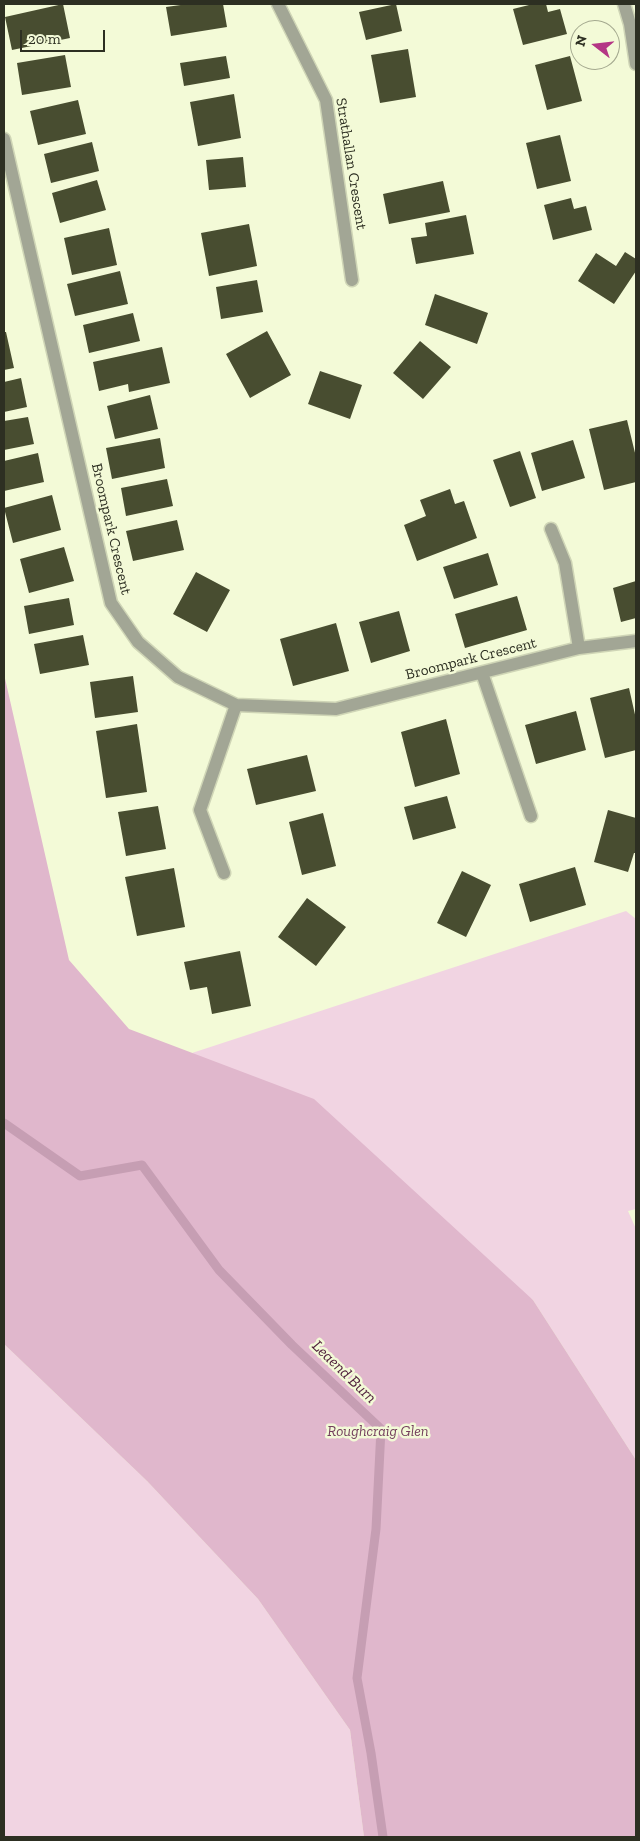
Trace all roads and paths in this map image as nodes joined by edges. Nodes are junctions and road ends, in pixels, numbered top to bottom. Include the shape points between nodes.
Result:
1 (278, 4) edge
2 (624, 4) edge
3 (636, 64) edge
4 (4, 139) edge
5 (352, 280) dead end
6 (551, 529) dead end
7 (636, 640) edge
8 (579, 648) junction
9 (482, 673) junction
10 (236, 705) junction
11 (531, 816) dead end
12 (224, 873) dead end

1 - 5 street, Strathallan Crescent via 326,100
2 - 3 street
4 - 10 street, Broompark Crescent via 111,604 138,642 178,677
6 - 8 street via 565,563
7 - 8 street, Broompark Crescent
8 - 9 street, Broompark Crescent
9 - 10 street, Broompark Crescent via 336,710
9 - 11 street
10 - 12 street via 200,810

